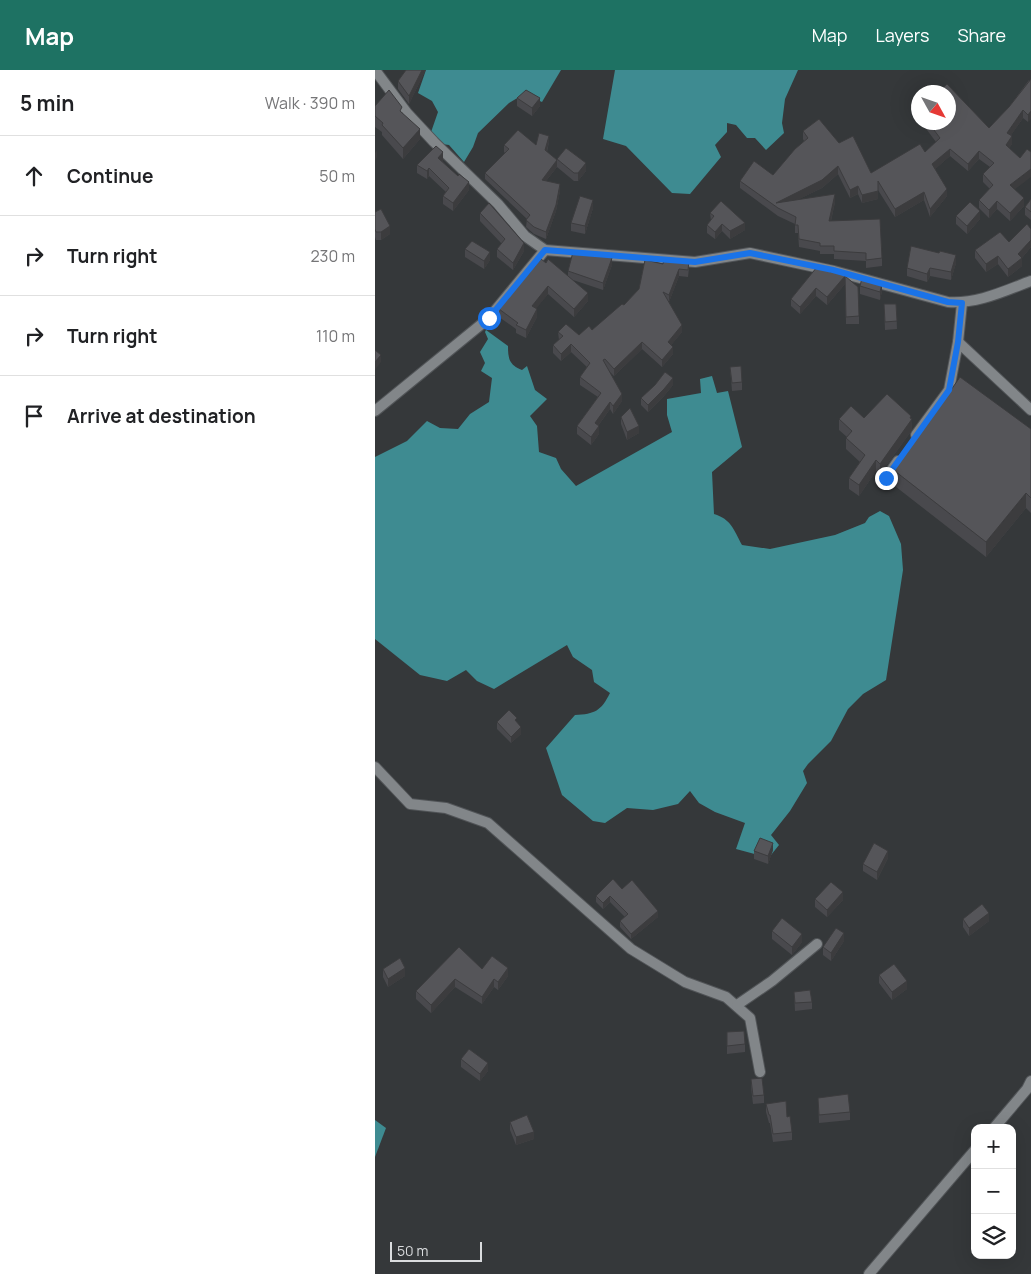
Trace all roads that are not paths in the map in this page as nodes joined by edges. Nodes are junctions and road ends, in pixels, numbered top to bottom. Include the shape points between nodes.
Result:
1 (375, 70) edge
2 (545, 250) junction
3 (1031, 281) edge
4 (962, 303) junction
5 (958, 342) junction
6 (1031, 410) edge
7 (375, 411) edge
8 (886, 478) dead end
9 (375, 767) edge
10 (817, 944) dead end
11 (737, 1005) junction
12 (760, 1072) dead end
13 (1030, 1088) edge
14 (998, 1124) edge
15 (971, 1155) edge
16 (869, 1274) edge

1 - 2 street via 407,113 434,142 498,204 525,236
2 - 4 street via 695,262 750,253 833,270 948,302
2 - 7 street via 489,318
3 - 4 street via 983,299
4 - 5 street
5 - 6 street
5 - 8 street via 949,390
9 - 11 street via 410,804 446,808 488,823 631,949 685,982 726,997
10 - 11 street via 772,982
11 - 12 street via 750,1018
13 - 14 street
15 - 16 street

